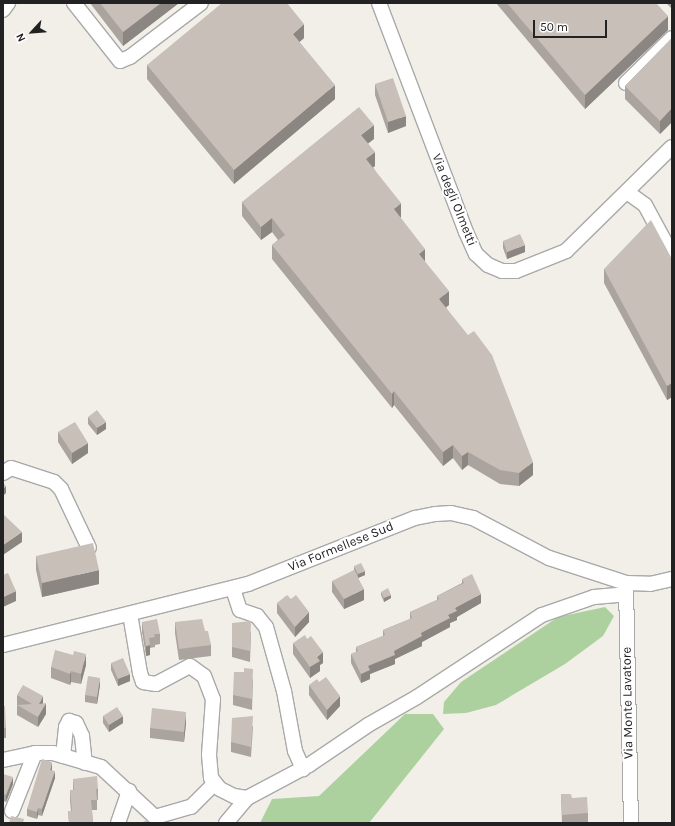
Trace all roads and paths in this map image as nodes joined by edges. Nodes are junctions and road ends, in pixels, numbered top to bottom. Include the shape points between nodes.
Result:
1 (8, 3) edge
2 (74, 3) edge
3 (201, 3) edge
4 (379, 3) edge
5 (3, 10) edge
6 (672, 38) edge
7 (626, 83) edge
8 (672, 147) edge
9 (627, 192) junction
10 (645, 205) junction
11 (672, 237) edge
12 (672, 255) edge
13 (3, 472) edge
14 (89, 548) edge
15 (672, 579) edge
16 (233, 589) junction
17 (626, 589) junction
18 (130, 614) junction
19 (3, 645) edge
20 (35, 753) junction
21 (58, 755) junction
22 (3, 760) edge
23 (85, 763) junction
24 (303, 769) junction
25 (214, 784) junction
26 (129, 791) junction
27 (247, 798) junction
28 (12, 811) dead end
29 (158, 820) edge
30 (118, 823) edge
31 (226, 823) edge
32 (631, 823) edge

1 - 5 street
2 - 3 street via 120,61
4 - 9 street, Via degli Olmetti via 466,232 474,250 484,262 497,269 511,271 529,267 560,254 578,241
6 - 7 street
8 - 9 street, Via degli Olmetti
9 - 10 street
10 - 11 street via 655,208
10 - 12 street
13 - 14 street via 11,468 54,482 61,489
15 - 17 street, Via Formellese Sud
16 - 17 street, Via Formellese Sud via 415,518 444,513 479,520 549,558
16 - 18 street, Via Formellese Sud
16 - 24 street via 240,610 257,616 266,627 284,691 295,750
17 - 24 street via 542,615
17 - 32 street, Via Monte Lavatore
18 - 19 street, Via Formellese Sud
18 - 25 street via 143,682 156,684 190,666 201,672 210,686 213,706 209,766
20 - 21 street
20 - 22 street
20 - 28 street
21 - 23 street
21 - 23 street via 69,721 76,723 82,736
23 - 26 street via 101,767
24 - 27 street
25 - 27 street via 234,796
25 - 29 street via 191,807
26 - 29 street
26 - 30 street
27 - 31 street

